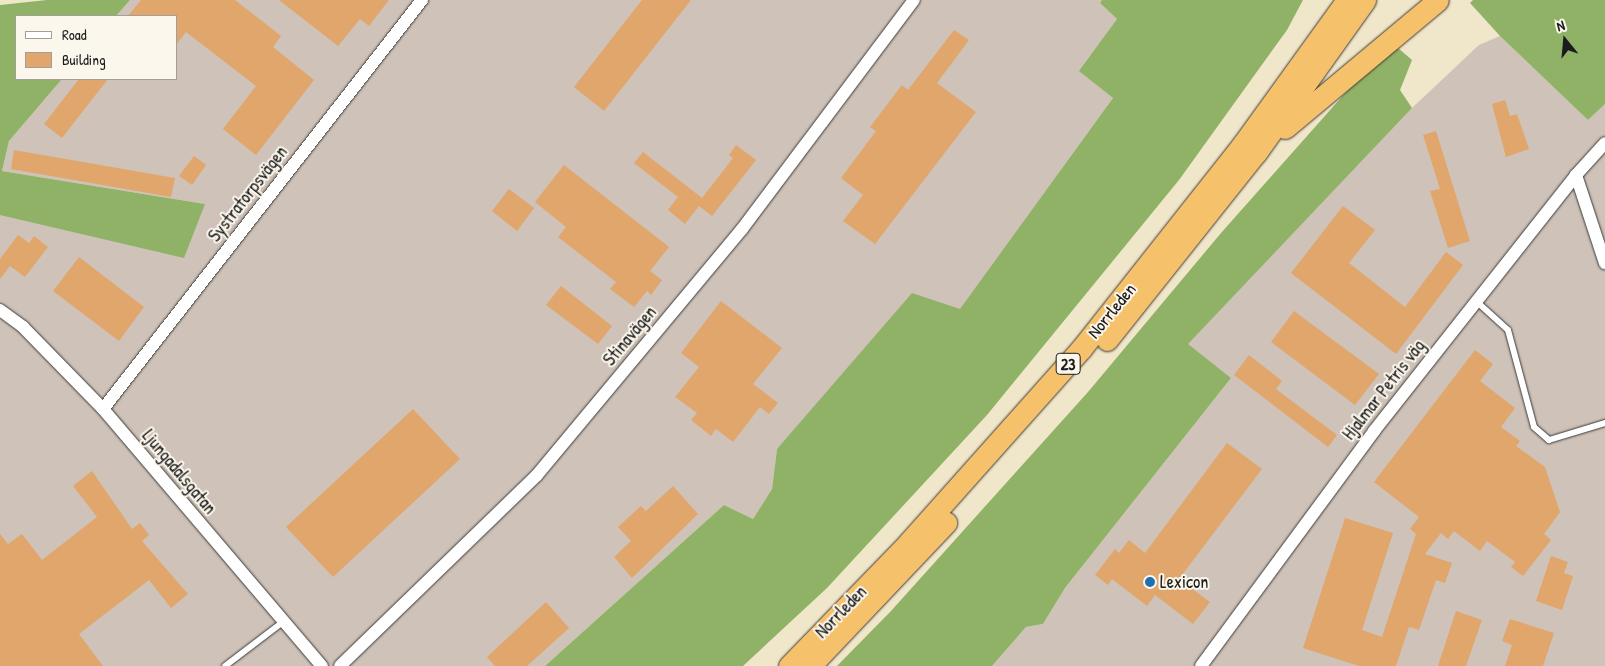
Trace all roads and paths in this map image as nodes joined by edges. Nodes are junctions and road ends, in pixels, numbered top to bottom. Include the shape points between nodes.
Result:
1 (422, 0) edge
2 (914, 0) edge
3 (1347, 0) edge
4 (1365, 0) edge
5 (1438, 0) edge
6 (1605, 143) edge
7 (1256, 153) junction
8 (1576, 175) junction
9 (1605, 263) edge
10 (1476, 301) junction
11 (0, 310) edge
12 (102, 409) junction
13 (1605, 423) edge
14 (284, 621) junction
15 (224, 666) edge
16 (322, 666) edge
17 (340, 666) edge
18 (789, 666) edge
19 (810, 666) edge
20 (1202, 666) edge

1 - 12 street, Systratorpsvägen
2 - 17 street, Stinavägen via 742,229 537,475
3 - 18 highway, Norrleden / 23 via 1243,144 1082,349 909,542
4 - 7 highway, Norrleden / 23
5 - 7 highway
6 - 8 street, Hjalmar Petris väg
7 - 19 highway, Norrleden / 23 via 1154,284 1075,377 920,552
8 - 9 street
8 - 10 street, Hjalmar Petris väg
10 - 13 lane via 1508,330 1534,427 1549,440
10 - 20 street, Hjalmar Petris väg via 1374,431
11 - 12 street, Ljungadalsgatan via 23,327
12 - 14 street, Ljungadalsgatan
14 - 15 lane
14 - 16 street, Ljungadalsgatan

